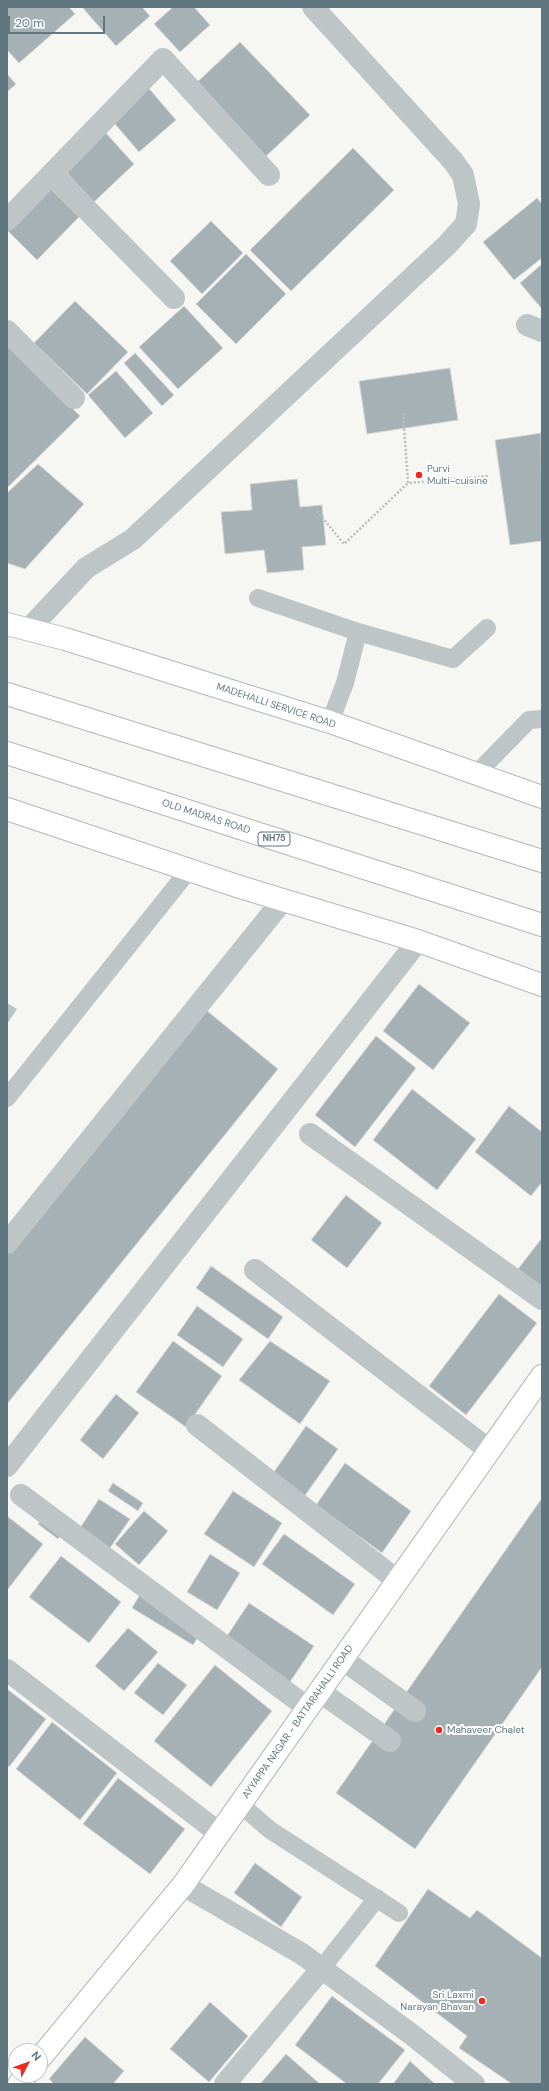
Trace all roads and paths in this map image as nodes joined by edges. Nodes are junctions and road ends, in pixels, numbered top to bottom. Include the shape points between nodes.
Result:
1 (313, 7) edge
2 (52, 174) junction
3 (269, 175) dead end
4 (7, 220) edge
5 (174, 298) dead end
6 (7, 331) edge
7 (74, 398) dead end
8 (403, 413) dead end
9 (488, 476) dead end
10 (408, 483) junction
11 (316, 511) dead end
12 (258, 598) dead end
13 (7, 624) edge
14 (487, 628) dead end
15 (28, 630) junction
16 (358, 632) junction
17 (7, 694) edge
18 (542, 719) edge
19 (330, 722) junction
20 (7, 753) edge
21 (476, 774) junction
22 (542, 797) edge
23 (7, 810) edge
24 (542, 861) edge
25 (189, 870) junction
26 (283, 900) junction
27 (542, 925) edge
28 (418, 941) junction
29 (542, 985) edge
30 (7, 1098) edge
31 (310, 1134) dead end
32 (7, 1243) edge
33 (255, 1270) dead end
34 (542, 1299) edge
35 (542, 1376) edge
36 (197, 1425) dead end
37 (489, 1450) junction
38 (7, 1466) edge
39 (21, 1494) dead end
40 (398, 1581) junction
41 (342, 1659) junction
42 (7, 1670) edge
43 (313, 1700) junction
44 (415, 1711) dead end
45 (390, 1741) dead end
46 (240, 1804) junction
47 (219, 1833) junction
48 (183, 1885) junction
49 (377, 1898) junction
50 (399, 1913) dead end
51 (322, 1968) junction
52 (48, 2048) edge
53 (225, 2084) edge
54 (474, 2084) edge

1 - 15 street via 463,175 469,204 466,224 447,245 133,539 86,568
2 - 3 street via 163,59
2 - 4 street
2 - 5 street
6 - 7 street
8 - 10 path
9 - 10 path
10 - 11 path via 344,544
12 - 16 lane
13 - 15 main road, MADEHALLI SERVICE ROAD
14 - 16 lane via 453,659
15 - 19 main road, MADEHALLI SERVICE ROAD via 65,639
16 - 19 lane via 345,683
17 - 24 main road
18 - 21 lane via 529,720
19 - 21 main road, MADEHALLI SERVICE ROAD
20 - 27 main road, OLD MADRAS ROAD / NH75
21 - 22 main road, MADEHALLI SERVICE ROAD
23 - 25 main road
25 - 26 main road
25 - 30 lane
26 - 28 main road
26 - 32 street
28 - 29 main road
28 - 38 street
31 - 34 street
33 - 37 street
35 - 37 main road, AYYAPPA NAGAR - BATTARAHALLI ROAD
36 - 40 street
37 - 40 main road, AYYAPPA NAGAR - BATTARAHALLI ROAD
39 - 43 street
40 - 41 main road, AYYAPPA NAGAR - BATTARAHALLI ROAD
41 - 43 main road, AYYAPPA NAGAR - BATTARAHALLI ROAD
41 - 44 street
42 - 47 street
43 - 45 street
43 - 46 main road, AYYAPPA NAGAR - BATTARAHALLI ROAD
46 - 47 main road, AYYAPPA NAGAR - BATTARAHALLI ROAD
46 - 49 lane via 270,1830
47 - 48 main road, AYYAPPA NAGAR - BATTARAHALLI ROAD
48 - 51 street
48 - 52 main road, AYYAPPA NAGAR - BATTARAHALLI ROAD
49 - 50 lane
49 - 51 lane
51 - 53 street
51 - 54 street

